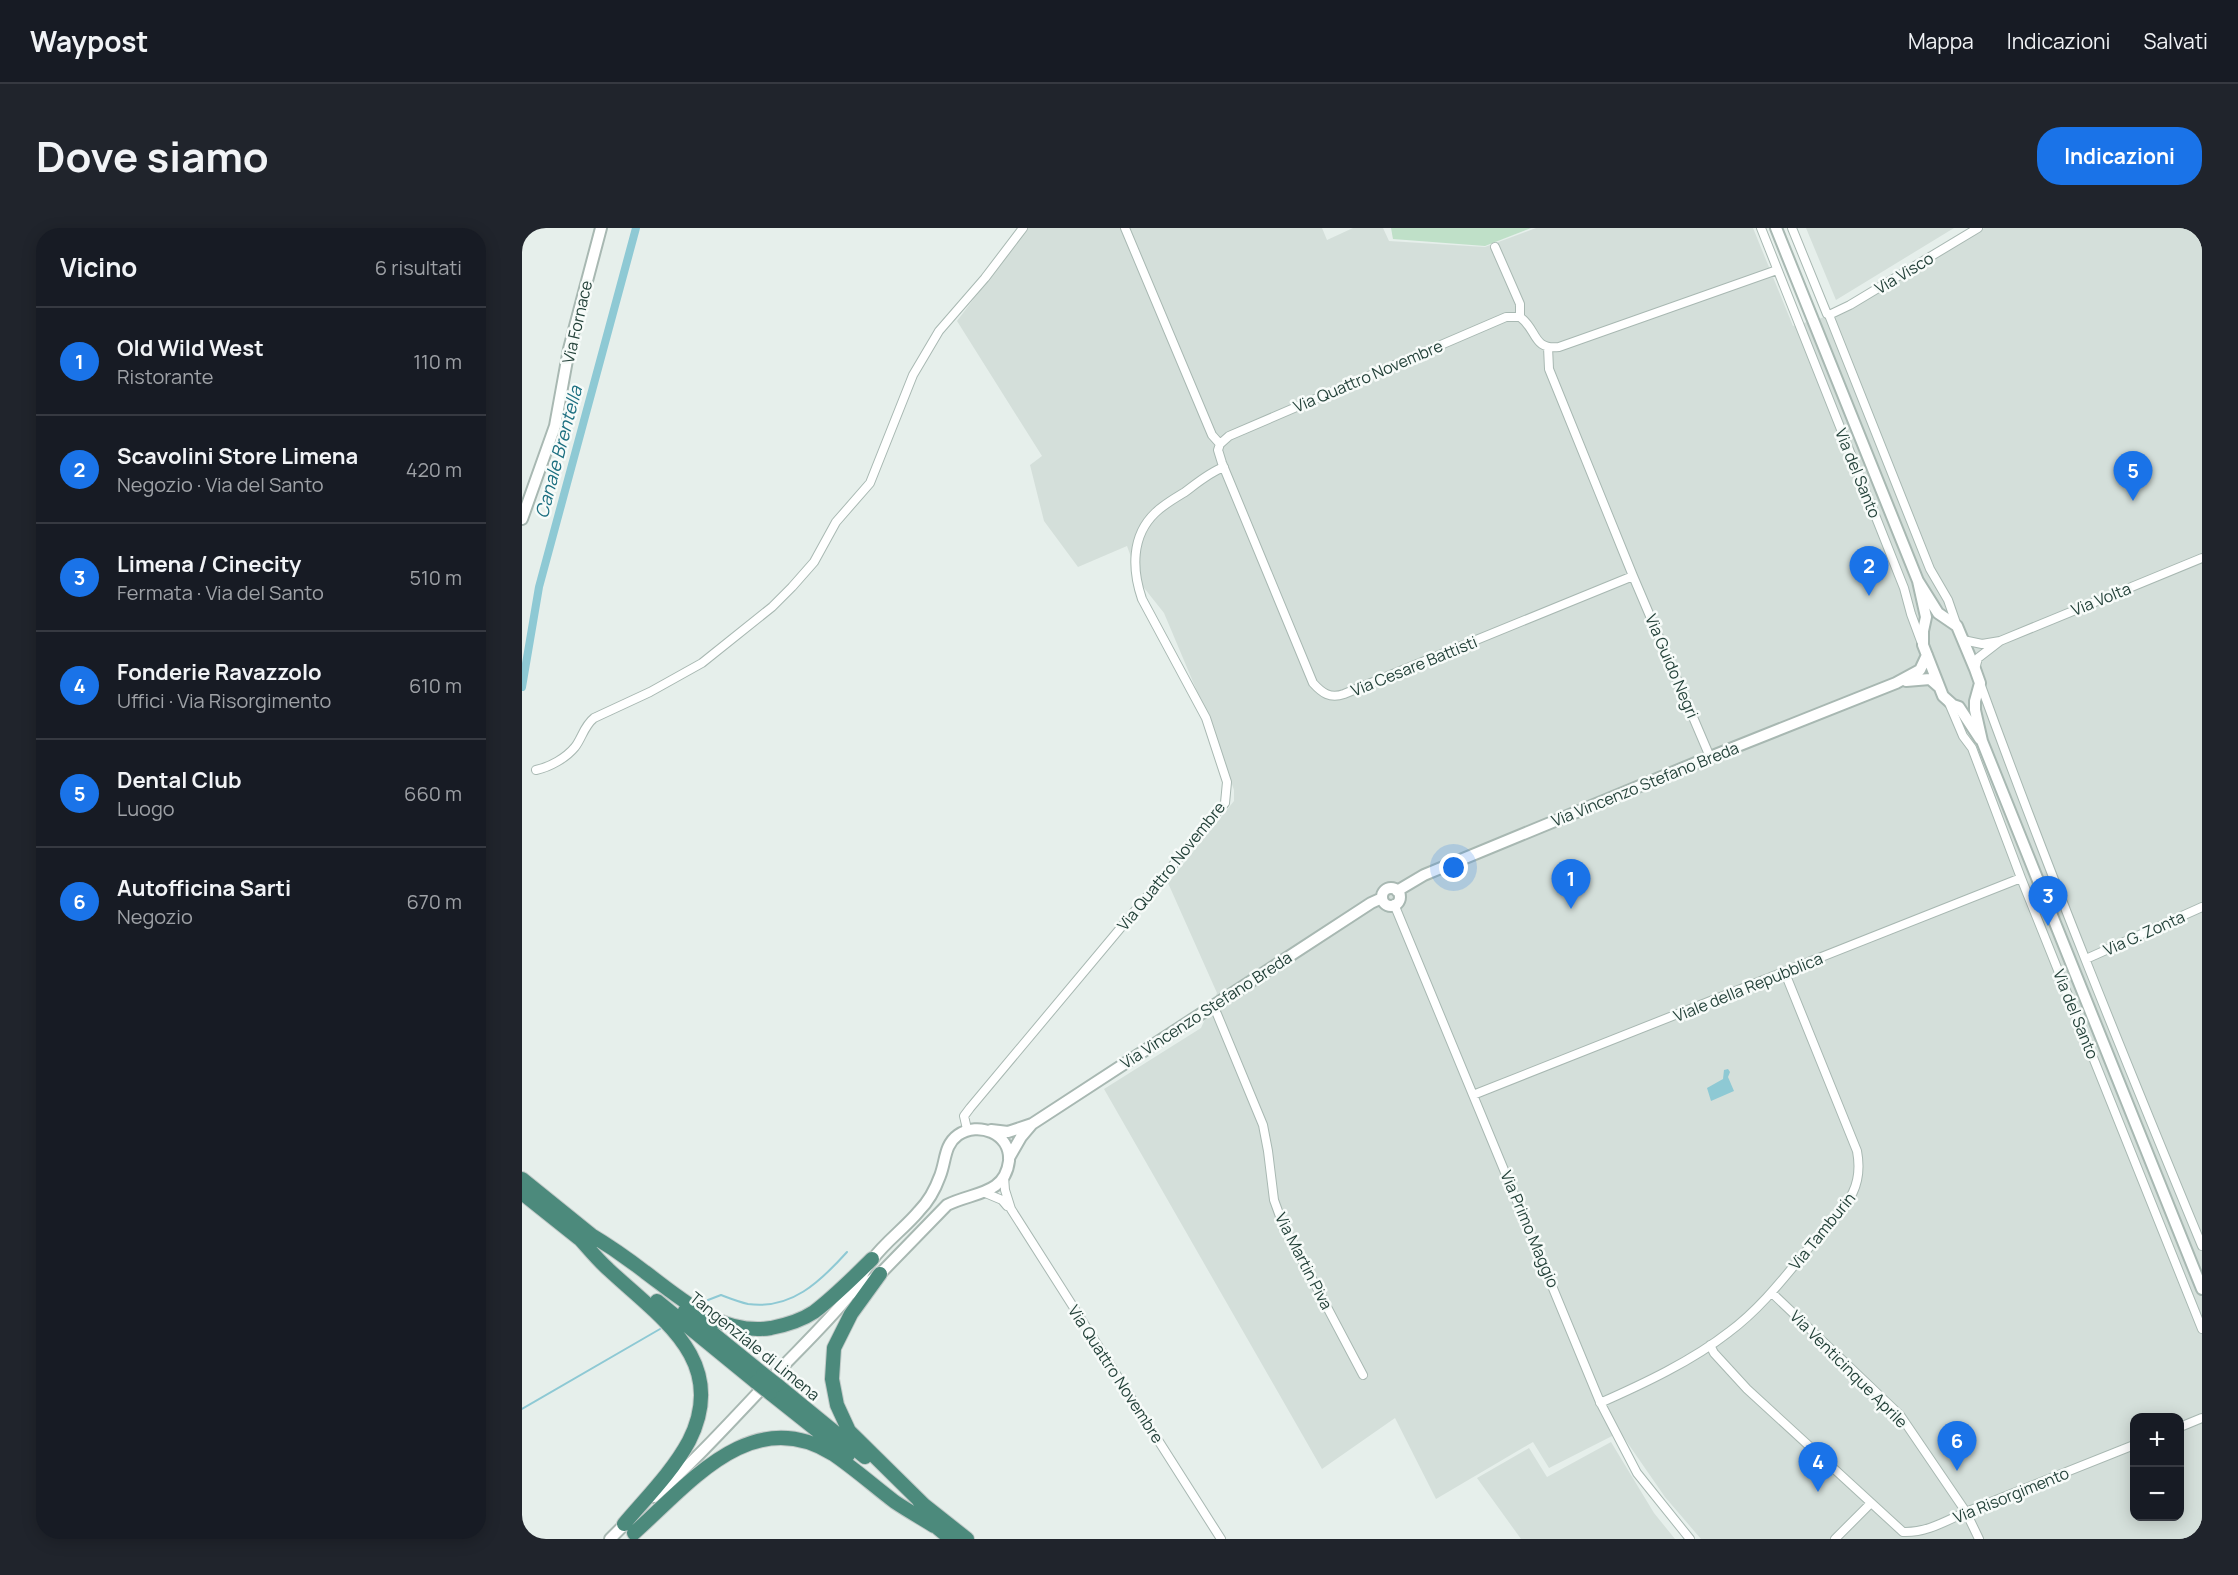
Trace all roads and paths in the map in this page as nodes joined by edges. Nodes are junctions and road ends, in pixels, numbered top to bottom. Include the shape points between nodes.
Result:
1 (601, 228) edge
2 (1023, 228) edge
3 (1120, 228) edge
4 (1761, 228) edge
5 (1776, 228) edge
6 (1792, 228) edge
7 (1978, 228) edge
8 (1126, 231) edge
9 (1495, 247) dead end
10 (1777, 270) junction
11 (1829, 315) junction
12 (1520, 317) junction
13 (1548, 348) junction
14 (1826, 352) junction
15 (1812, 358) junction
16 (1220, 444) junction
17 (1224, 467) junction
18 (522, 519) edge
19 (2202, 558) edge
20 (1633, 576) junction
21 (1918, 580) junction
22 (1944, 619) junction
23 (1925, 626) junction
24 (1957, 626) junction
25 (1963, 640) junction
26 (2000, 641) junction
27 (1925, 650) junction
28 (1975, 669) junction
29 (1896, 683) junction
30 (1980, 683) junction
31 (1939, 687) junction
32 (1948, 701) junction
33 (1975, 702) junction
34 (1959, 707) junction
35 (1982, 741) junction
36 (1710, 757) junction
37 (536, 770) dead end
38 (2041, 842) junction
39 (2026, 848) junction
40 (2021, 878) junction
41 (1397, 891) junction
42 (1382, 898) junction
43 (1394, 904) junction
44 (2202, 907) edge
45 (2086, 959) junction
46 (1785, 973) junction
47 (1212, 1006) junction
48 (2136, 1083) junction
49 (2122, 1089) junction
50 (1473, 1095) junction
51 (1032, 1124) junction
52 (967, 1129) junction
53 (990, 1130) junction
54 (1009, 1158) junction
55 (1004, 1177) junction
56 (522, 1179) edge
57 (983, 1192) junction
58 (522, 1193) edge
59 (1011, 1209) junction
60 (584, 1236) junction
61 (2202, 1246) edge
62 (872, 1259) junction
63 (880, 1274) junction
64 (2202, 1289) edge
65 (1772, 1293) junction
66 (848, 1296) junction
67 (2202, 1329) edge
68 (1710, 1345) junction
69 (1363, 1375) dead end
70 (773, 1389) junction
71 (1600, 1403) junction
72 (2202, 1418) edge
73 (2184, 1425) edge
74 (2130, 1447) edge
75 (1870, 1504) junction
76 (925, 1506) junction
77 (1966, 1512) junction
78 (934, 1526) junction
79 (629, 1532) edge
80 (610, 1539) edge
81 (951, 1539) edge
82 (967, 1539) edge
83 (1221, 1539) edge
84 (1690, 1539) edge
85 (1835, 1539) edge
86 (1979, 1539) edge

1 - 18 street, Via Fornace via 569,349 555,426
2 - 37 street via 939,331 913,375 870,483 836,522 814,562 792,587 702,663 594,718 574,748 558,762
3 - 8 street
4 - 10 street, Via del Santo
5 - 14 street
6 - 11 street
7 - 11 street, Via Visco
8 - 16 street, Via Cesare Battisti via 1212,435
9 - 12 street via 1520,304
10 - 13 street
10 - 15 street, Via del Santo
11 - 24 street via 1889,470
12 - 13 street via 1540,344
12 - 16 street, Via Quattro Novembre via 1500,319 1229,436
13 - 20 street via 1549,369
14 - 15 street
14 - 21 street
15 - 27 street, Via del Santo
16 - 17 street, Via Cesare Battisti
17 - 20 street, Via Cesare Battisti via 1313,683 1329,696 1344,694
17 - 52 street, Via Quattro Novembre via 1155,512 1144,525 1135,555 1142,599 1206,718 1227,782 1225,803 964,1116
19 - 26 street, Via Volta
20 - 36 street, Via Guido Negri
21 - 22 street
21 - 23 street, Via del Santo
22 - 23 street via 1938,618
22 - 24 street
23 - 27 street, Via del Santo
24 - 25 street, Via del Santo
25 - 26 street via 1982,644
25 - 28 street, Via del Santo
26 - 28 street via 1978,658
27 - 29 street, Via Vincenzo Stefano Breda via 1920,670
27 - 31 street, Via del Santo
28 - 30 street, Via del Santo
29 - 31 street, Via Vincenzo Stefano Breda via 1923,678
29 - 36 street, Via Vincenzo Stefano Breda
30 - 33 street
30 - 38 street, Via del Santo
31 - 32 street, Via del Santo
32 - 34 street, Via del Santo
32 - 40 street, Via del Santo via 1972,747
33 - 34 street
33 - 35 street
34 - 35 street, Via del Santo
35 - 39 street
36 - 41 street, Via Vincenzo Stefano Breda via 1424,875
38 - 39 street
38 - 45 street, Via del Santo
39 - 49 street
40 - 46 street, Viale della Repubblica
40 - 67 street, Via del Santo
41 - 42 street, Via Vincenzo Stefano Breda via 1386,889
41 - 43 street via 1399,898
42 - 43 street via 1387,904
42 - 47 street, Via Vincenzo Stefano Breda
43 - 50 street, Via Primo Maggio
44 - 45 street, Via G. Zonta
45 - 48 street, Via del Santo
46 - 50 street, Viale della Repubblica
46 - 65 street, Via Tamburin via 1857,1151 1859,1172 1853,1194
47 - 51 street, Via Vincenzo Stefano Breda
47 - 69 street, Via Martin Piva via 1263,1125 1279,1214
48 - 49 street
48 - 61 street, Via del Santo
49 - 64 street
50 - 71 street, Via Primo Maggio
51 - 53 street, Via Vincenzo Stefano Breda via 1008,1132
51 - 54 street, Via Vincenzo Stefano Breda
52 - 53 street, Via Vincenzo Stefano Breda
52 - 62 street via 955,1137 946,1151 939,1179 921,1209
53 - 54 street via 1008,1147
54 - 55 street, Via Vincenzo Stefano Breda
55 - 57 street via 1000,1184
55 - 59 street, Via Quattro Novembre
56 - 60 highway, Tangenziale di Limena
57 - 59 street, Via Quattro Novembre via 1002,1200
57 - 63 street via 947,1205
58 - 60 highway, Tangenziale di Limena
59 - 83 street, Via Quattro Novembre
60 - 62 highway via 618,1251 688,1304 740,1329 784,1326 812,1313
60 - 70 highway, Tangenziale di Limena, bridge
60 - 79 highway via 607,1268 686,1343 698,1372 698,1420 688,1443
62 - 66 street
63 - 66 street
63 - 76 highway via 851,1314 834,1348 832,1379 837,1405 849,1431
65 - 68 street, Via Tamburin via 1729,1333
65 - 77 street, Via Venticinque Aprile via 1900,1415
66 - 79 street
68 - 71 street, Via Tamburin via 1635,1388
68 - 75 street, Via Risorgimento via 1747,1389
70 - 76 highway, Tangenziale di Limena
70 - 78 highway, Tangenziale di Limena
71 - 84 street, Via Primo Maggio via 1637,1473
72 - 73 street
74 - 77 street, Via Risorgimento
75 - 77 street, Via Risorgimento via 1903,1532 1924,1530
75 - 85 street
76 - 82 highway, Tangenziale di Limena
77 - 86 street, Via Venticinque Aprile
78 - 79 highway via 830,1453 801,1440 773,1437 741,1445 713,1462
78 - 81 highway, Tangenziale di Limena
79 - 80 street

